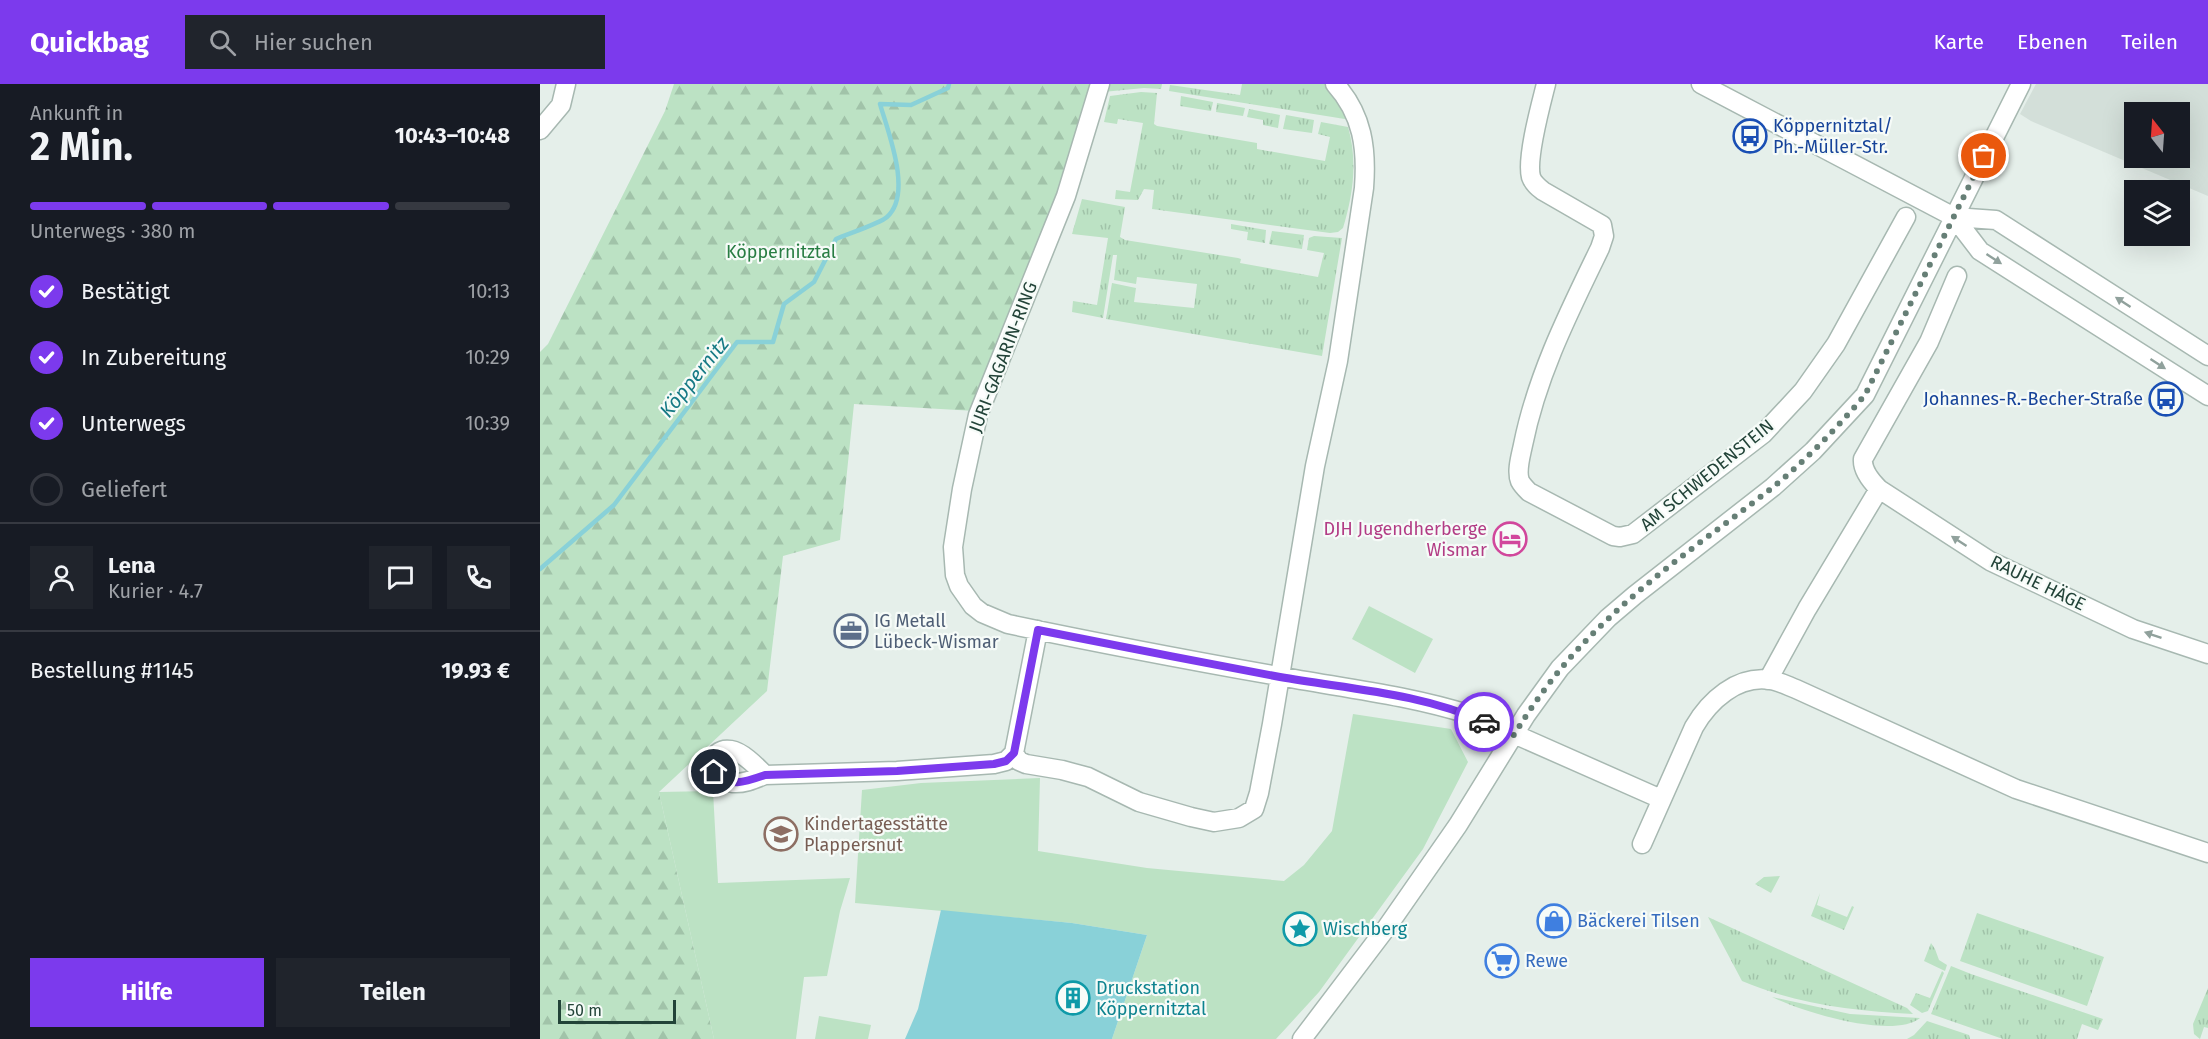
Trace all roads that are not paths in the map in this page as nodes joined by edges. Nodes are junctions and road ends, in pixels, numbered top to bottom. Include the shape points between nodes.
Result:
1 (566, 84) edge
2 (1100, 84) edge
3 (1335, 84) edge
4 (1546, 84) edge
5 (1701, 84) edge
6 (2021, 84) edge
7 (540, 130) edge
8 (1954, 217) junction
9 (1903, 222) dead end
10 (1957, 276) dead end
11 (2208, 356) edge
12 (2208, 396) edge
13 (1879, 489) junction
14 (1038, 630) junction
15 (2208, 654) edge
16 (1280, 676) junction
17 (1768, 680) junction
18 (1514, 735) junction
19 (1014, 753) junction
20 (765, 775) dead end
21 (1661, 799) junction
22 (1642, 844) dead end
23 (2208, 853) edge
24 (1302, 1039) edge

1 - 7 street via 561,105
2 - 14 street, JURI-GAGARIN-RING via 1066,196 978,415 953,547 955,575 973,606 994,620
3 - 16 street via 1361,125 1366,163 1364,188 1338,361
4 - 9 street, AM SCHWEDENSTEIN via 1531,176 1543,191 1602,225 1604,236 1537,387 1519,473 1529,492 1613,536 1633,534 1763,435 1784,413 1836,344
5 - 8 street
6 - 8 street
11 -> 8 street via 1996,220
8 -> 12 street via 1980,251
8 - 18 street via 1865,395 1773,487 1608,618 1560,668
10 - 13 street via 1929,342 1863,459 1871,481
15 -> 13 street, RAUHE HÄGE via 2133,629 1990,561
13 - 17 street
14 - 16 street, JURI-GAGARIN-RING
14 - 19 street
16 - 18 street, JURI-GAGARIN-RING via 1439,705
16 - 19 street via 1259,793 1254,809 1239,818 1214,822 1138,802 1088,777 1026,764
17 - 21 street via 1729,689 1710,703 1694,727
17 - 23 street via 1797,689 2016,789
18 - 21 street, JURI-GAGARIN-RING
18 - 24 street via 1387,927
19 - 20 street via 1006,761 994,764
21 - 22 street

